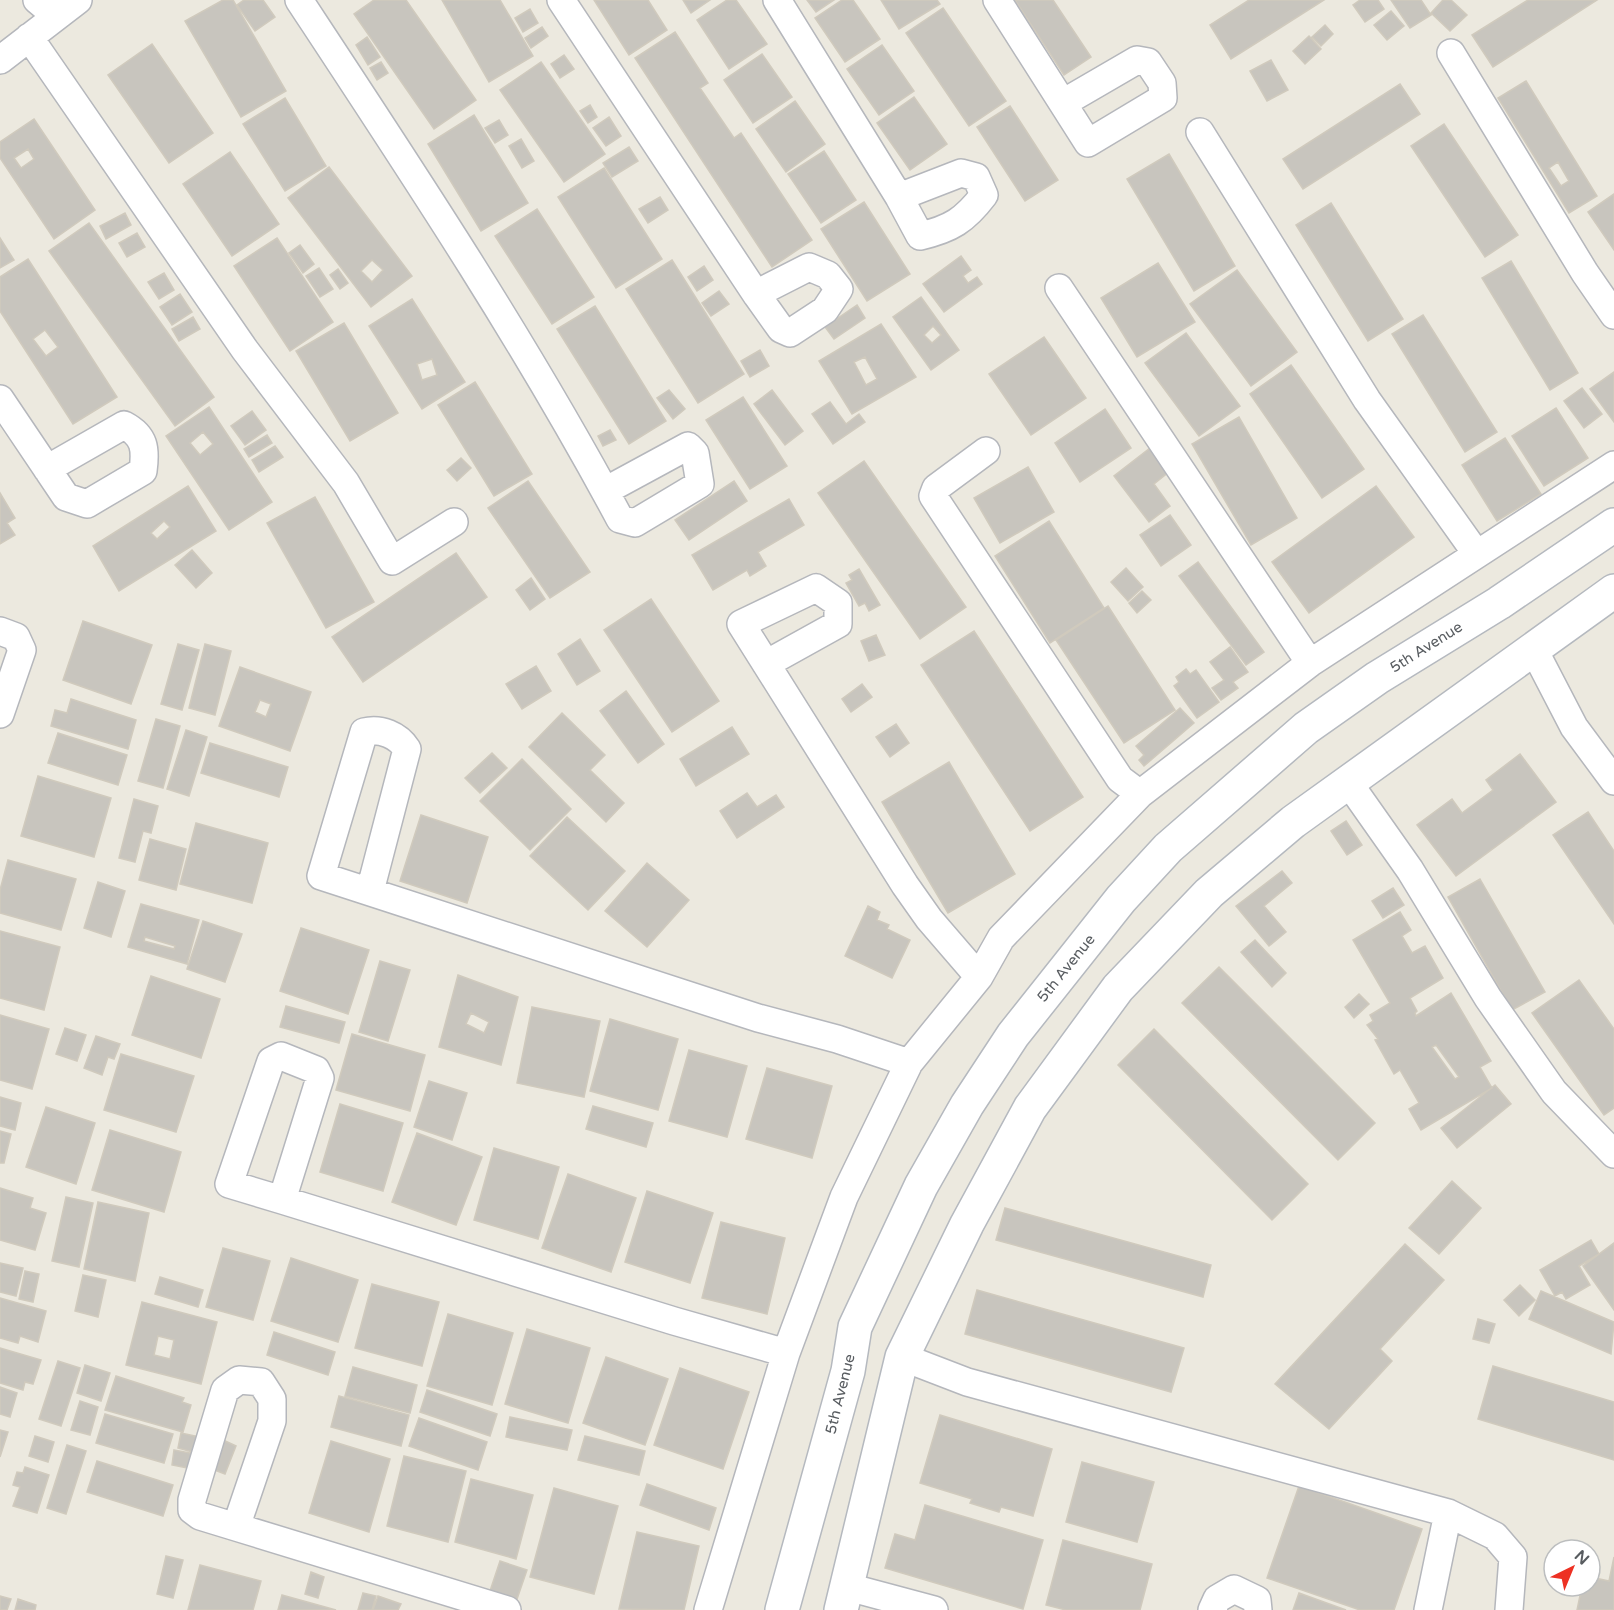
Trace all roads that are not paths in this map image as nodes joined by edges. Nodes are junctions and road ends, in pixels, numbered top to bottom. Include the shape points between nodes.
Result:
1 (78, 0) edge
2 (299, 0) edge
3 (561, 0) edge
4 (777, 0) edge
5 (997, 0) edge
6 (47, 8) edge
7 (29, 37) junction
8 (1451, 53) dead end
9 (0, 60) edge
10 (1063, 103) dead end
11 (1200, 132) dead end
12 (899, 197) dead end
13 (1059, 288) dead end
14 (756, 294) dead end
15 (1614, 315) edge
16 (0, 399) edge
17 (986, 451) dead end
18 (1614, 465) edge
19 (47, 469) dead end
20 (605, 491) dead end
21 (454, 522) dead end
22 (1614, 525) edge
23 (1476, 553) junction
24 (1614, 591) edge
25 (0, 631) edge
26 (1533, 648) junction
27 (1310, 663) junction
28 (766, 664) dead end
29 (0, 714) edge
30 (1614, 781) edge
31 (1348, 782) junction
32 (1140, 794) junction
33 (370, 891) junction
34 (979, 977) junction
35 (909, 1063) junction
36 (1614, 1154) edge
37 (282, 1200) junction
38 (786, 1353) junction
39 (902, 1357) junction
40 (1448, 1512) junction
41 (236, 1527) junction
42 (844, 1598) edge
43 (507, 1610) edge
44 (708, 1610) edge
45 (782, 1610) edge
46 (934, 1610) edge
47 (1212, 1610) edge
48 (1258, 1610) edge
49 (1428, 1610) edge
50 (1509, 1610) edge

1 - 6 street
2 - 20 street via 519,341
3 - 14 street
4 - 12 street
5 - 10 street
6 - 7 street
7 - 9 street
7 - 21 street via 246,350 346,483 392,561
8 - 15 street
11 - 23 street via 1367,400
13 - 27 street
16 - 19 street
17 - 32 street via 936,488 933,496 1120,779
18 - 23 street
22 - 45 street, 5th Avenue via 1306,728 1168,848 1121,899 1013,1035 921,1186 855,1327 848,1371
23 - 27 street
24 - 26 street
25 - 29 street via 16,638 22,650
26 - 30 street via 1574,727
26 - 31 street
27 - 32 street
28 - 34 street via 928,919
31 - 36 street via 1554,1092
31 - 39 street via 1293,822 1209,893 1118,988 1030,1108
32 - 34 street via 1002,938
33 - 33 street via 321,876 364,732 375,729 401,740 407,749
33 - 35 street via 758,1018
34 - 35 street
35 - 38 street via 844,1197
37 - 37 street via 320,1078 316,1070 281,1056 271,1062 228,1184
37 - 38 street
38 - 44 street
39 - 40 street via 967,1382
39 - 42 street
40 - 49 street
40 - 50 street via 1495,1536 1513,1557
41 - 41 street via 200,1516 192,1510 192,1500 225,1390 239,1380 261,1382 272,1399 272,1421
41 - 43 street
42 - 46 street
47 - 48 street via 1216,1599 1234,1589 1257,1600

